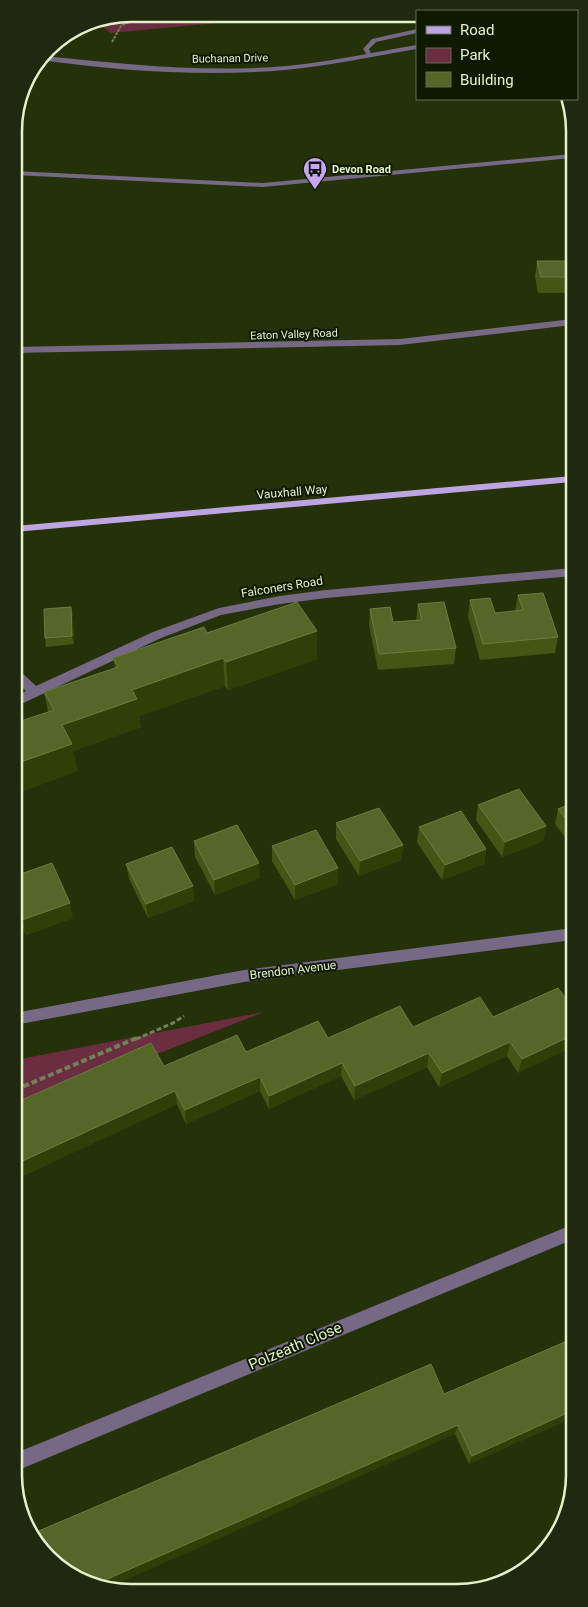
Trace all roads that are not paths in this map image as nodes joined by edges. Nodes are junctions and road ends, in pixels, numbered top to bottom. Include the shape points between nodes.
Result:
1 (416, 31) edge
2 (416, 47) edge
3 (370, 55) junction
4 (50, 59) edge
5 (566, 157) edge
6 (23, 173) edge
7 (566, 323) edge
8 (23, 350) edge
9 (566, 480) edge
10 (23, 528) edge
11 (566, 573) edge
12 (23, 681) edge
13 (34, 692) junction
14 (23, 699) edge
15 (565, 935) edge
16 (22, 1018) edge
17 (565, 1234) edge
18 (22, 1460) edge

1 - 3 street via 374,40 366,46
2 - 3 street, Buchanan Drive
3 - 4 street, Buchanan Drive via 263,69 200,70
5 - 6 street via 263,185
7 - 8 street, Eaton Valley Road via 400,342
9 - 10 main road, Vauxhall Way
11 - 13 street, Falconers Road via 326,594 218,612 157,635
12 - 13 street
13 - 14 street, Falconers Road
15 - 16 street, Brendon Avenue via 244,976
17 - 18 street, Polzeath Close

